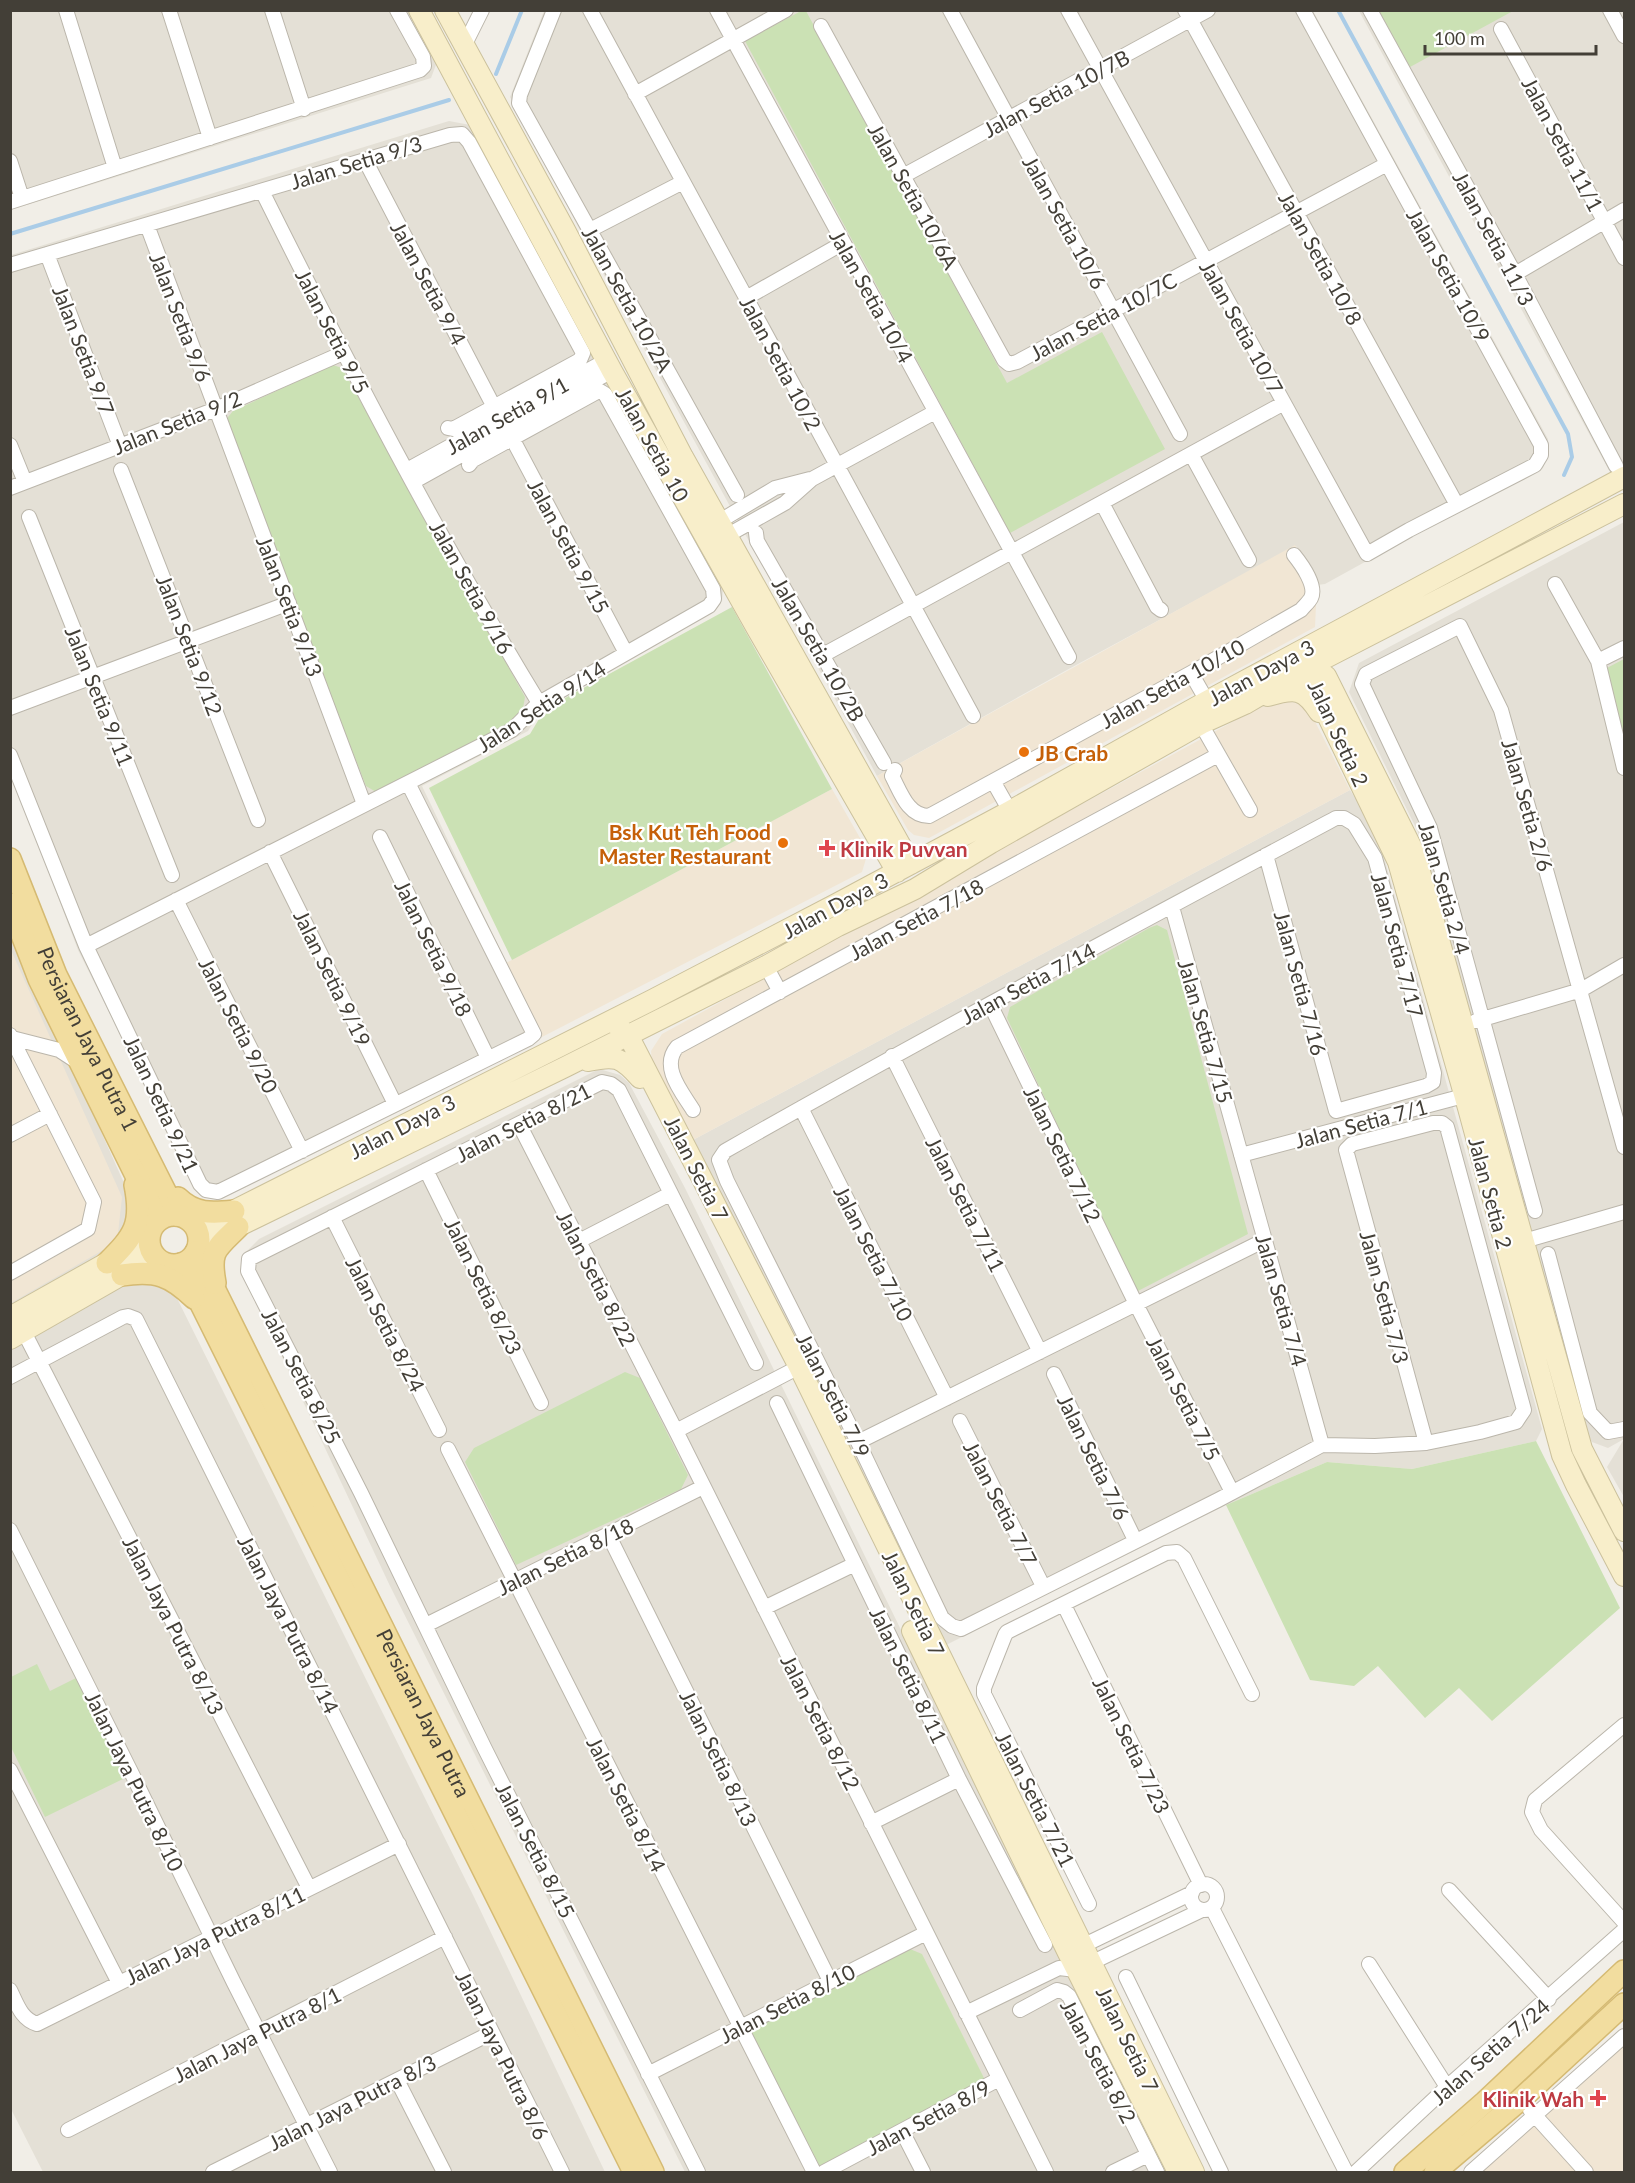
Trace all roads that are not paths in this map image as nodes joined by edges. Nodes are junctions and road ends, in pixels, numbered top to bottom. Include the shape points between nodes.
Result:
1 (66, 10) edge
2 (169, 10) edge
3 (272, 10) edge
4 (397, 10) edge
5 (419, 10) edge
6 (445, 10) edge
7 (554, 10) edge
8 (590, 10) edge
9 (717, 10) edge
10 (786, 10) edge
11 (950, 10) edge
12 (1068, 10) edge
13 (1208, 10) edge
14 (1303, 10) edge
15 (1370, 10) edge
16 (1610, 10) edge
17 (480, 12) edge
18 (1188, 15) edge
19 (821, 26) dead end
20 (1502, 29) dead end
21 (1624, 36) edge
22 (733, 40) junction
23 (464, 46) junction
24 (1100, 69) junction
25 (635, 94) junction
26 (304, 109) junction
27 (1009, 119) junction
28 (210, 138) junction
29 (364, 160) junction
30 (10, 161) edge
31 (1387, 164) junction
32 (115, 168) junction
33 (903, 176) junction
34 (683, 182) junction
35 (262, 190) junction
36 (16, 200) edge
37 (1624, 210) edge
38 (1297, 212) junction
39 (1605, 222) junction
40 (147, 225) junction
41 (590, 230) junction
42 (843, 243) junction
43 (47, 254) junction
44 (1624, 258) edge
45 (1206, 261) junction
46 (580, 262) junction
47 (10, 265) edge
48 (1515, 274) junction
49 (746, 298) junction
50 (1114, 311) junction
51 (343, 353) junction
52 (612, 364) junction
53 (1009, 364) joint
54 (1284, 403) junction
55 (494, 406) junction
56 (216, 409) junction
57 (935, 412) junction
58 (448, 428) dead end
59 (1180, 434) dead end
60 (512, 438) junction
61 (10, 445) edge
62 (120, 446) junction
63 (1191, 454) junction
64 (660, 456) junction
65 (683, 457) junction
66 (469, 465) dead end
67 (837, 465) junction
68 (121, 470) dead end
69 (1620, 471) edge
70 (410, 476) junction
71 (25, 482) junction
72 (10, 488) edge
73 (737, 495) dead end
74 (1102, 503) junction
75 (1624, 504) edge
76 (1457, 505) junction
77 (29, 517) dead end
78 (723, 528) junction
79 (756, 533) dead end
80 (1011, 552) junction
81 (1294, 555) dead end
82 (1249, 560) dead end
83 (1555, 584) dead end
84 (1416, 588) junction
85 (289, 603) junction
86 (913, 606) junction
87 (1426, 607) junction
88 (1161, 610) dead end
89 (1460, 626) joint
90 (757, 629) junction
91 (189, 641) junction
92 (1624, 648) edge
93 (626, 653) junction
94 (823, 656) junction
95 (1069, 657) dead end
96 (1598, 661) junction
97 (1310, 666) junction
98 (1191, 674) junction
99 (93, 677) junction
100 (1207, 701) junction
101 (539, 703) junction
102 (1245, 704) junction
103 (10, 708) edge
104 (973, 716) dead end
105 (1201, 724) junction
106 (10, 755) edge
107 (1218, 755) junction
108 (889, 767) joint
109 (1624, 768) edge
110 (1365, 771) junction
111 (993, 781) junction
112 (408, 783) junction
113 (364, 804) junction
114 (1250, 810) dead end
115 (1010, 811) junction
116 (1344, 818) joint
117 (258, 820) dead end
118 (878, 822) junction
119 (380, 837) dead end
120 (956, 839) junction
121 (991, 843) junction
122 (270, 852) junction
123 (1266, 855) junction
124 (10, 859) edge
125 (905, 871) junction
126 (172, 875) dead end
127 (176, 900) junction
128 (10, 904) edge
129 (836, 904) junction
130 (1172, 907) junction
131 (838, 926) junction
132 (86, 946) junction
133 (1624, 965) edge
134 (766, 966) junction
135 (1581, 990) junction
136 (780, 992) junction
137 (652, 1000) junction
138 (990, 1004) junction
139 (680, 1009) junction
140 (1482, 1019) junction
141 (1462, 1026) junction
142 (623, 1034) junction
143 (11, 1037) edge
144 (573, 1039) junction
145 (892, 1056) junction
146 (488, 1058) junction
147 (81, 1064) junction
148 (565, 1067) junction
149 (644, 1075) junction
150 (1473, 1094) junction
151 (395, 1104) junction
152 (801, 1108) junction
153 (693, 1110) dead end
154 (1336, 1111) joint
155 (50, 1114) junction
156 (519, 1124) junction
157 (10, 1135) edge
158 (1624, 1147) edge
159 (302, 1151) junction
160 (1241, 1155) junction
161 (719, 1160) joint
162 (130, 1163) junction
163 (426, 1170) junction
164 (155, 1171) junction
165 (670, 1194) junction
166 (1534, 1211) dead end
167 (1624, 1212) edge
168 (332, 1217) junction
169 (236, 1219) junction
170 (167, 1231) junction
171 (1265, 1240) junction
172 (579, 1241) junction
173 (1515, 1244) junction
174 (192, 1254) junction
175 (1548, 1254) dead end
176 (249, 1259) joint
177 (115, 1269) junction
178 (10, 1272) edge
179 (210, 1301) junction
180 (1136, 1304) junction
181 (15, 1329) edge
182 (1041, 1352) junction
183 (39, 1362) junction
184 (756, 1363) dead end
185 (794, 1370) junction
186 (1054, 1374) dead end
187 (10, 1377) edge
188 (947, 1398) junction
189 (541, 1403) dead end
190 (777, 1403) dead end
191 (960, 1421) dead end
192 (1622, 1430) edge
193 (439, 1431) dead end
194 (676, 1431) junction
195 (858, 1442) junction
196 (1426, 1443) junction
197 (1322, 1445) junction
198 (448, 1449) dead end
199 (703, 1487) junction
200 (1232, 1492) junction
201 (10, 1530) edge
202 (1624, 1532) edge
203 (608, 1534) junction
204 (1135, 1540) junction
205 (1618, 1560) edge
206 (855, 1564) junction
207 (1624, 1576) edge
208 (514, 1581) junction
209 (1043, 1586) junction
210 (1064, 1605) junction
211 (764, 1608) junction
212 (426, 1625) junction
213 (1252, 1694) dead end
214 (1624, 1725) edge
215 (10, 1770) edge
216 (959, 1779) junction
217 (871, 1823) junction
218 (399, 1844) junction
219 (309, 1888) junction
220 (1196, 1889) junction
221 (1449, 1890) dead end
222 (1089, 1904) dead end
223 (1207, 1909) junction
224 (1624, 1922) edge
225 (1624, 1930) edge
226 (1112, 1931) junction
227 (926, 1932) junction
228 (212, 1937) junction
229 (445, 1937) junction
230 (1045, 1945) dead end
231 (1121, 1948) junction
232 (1076, 1960) junction
233 (1369, 1964) dead end
234 (1624, 1971) edge
235 (1126, 1977) dead end
236 (830, 1981) junction
237 (119, 1983) junction
238 (10, 1990) edge
239 (1549, 1999) junction
240 (1624, 2004) edge
241 (1020, 2010) dead end
242 (966, 2013) junction
243 (740, 2027) junction
244 (259, 2032) junction
245 (491, 2032) junction
246 (1624, 2036) edge
247 (1519, 2070) junction
248 (648, 2074) junction
249 (999, 2079) junction
250 (397, 2080) junction
251 (1448, 2087) junction
252 (1485, 2102) junction
253 (1528, 2107) junction
254 (307, 2125) junction
255 (68, 2130) dead end
256 (902, 2131) junction
257 (1148, 2155) junction
258 (213, 2172) edge
259 (330, 2172) edge
260 (444, 2172) edge
261 (562, 2172) edge
262 (634, 2172) edge
263 (653, 2172) edge
264 (698, 2172) edge
265 (814, 2172) edge
266 (824, 2172) edge
267 (923, 2172) edge
268 (1046, 2172) edge
269 (1113, 2172) edge
270 (1157, 2172) edge
271 (1178, 2172) edge
272 (1194, 2172) edge
273 (1221, 2172) edge
274 (1346, 2172) edge
275 (1356, 2172) edge
276 (1405, 2172) edge
277 (1435, 2172) edge
278 (1471, 2172) edge
279 (1586, 2172) edge

1 - 32 street
2 - 28 street
3 - 26 street
4 - 26 street via 423,57 424,66
5 - 52 street, Jalan Setia 10
6 - 23 street, Jalan Setia 10
7 - 41 street, Jalan Setia 10/2A via 519,103
8 - 25 street, Jalan Setia 10/2
9 - 22 street, Jalan Setia 10/4
10 - 22 street
11 - 27 street, Jalan Setia 10/6
12 - 24 street, Jalan Setia 10/7
13 - 18 street, Jalan Setia 10/7B
14 - 31 street, Jalan Setia 10/9
15 - 48 street, Jalan Setia 11/3
16 - 21 street
17 - 23 street
18 - 24 street, Jalan Setia 10/7B
18 - 38 street, Jalan Setia 10/8
19 - 33 street, Jalan Setia 10/6A
20 - 39 street, Jalan Setia 11/1
22 - 25 street
22 - 42 street, Jalan Setia 10/4
23 - 46 street, Jalan Setia 10
24 - 27 street, Jalan Setia 10/7B
24 - 45 street, Jalan Setia 10/7
25 - 34 street, Jalan Setia 10/2
26 - 28 street
27 - 33 street, Jalan Setia 10/7B
27 - 50 street, Jalan Setia 10/6
28 - 32 street
29 - 35 street, Jalan Setia 9/3
29 - 55 street, Jalan Setia 9/4
29 - 55 street, Jalan Setia 9/3 via 462,134 470,142 583,353 580,360
30 - 36 street
31 - 38 street, Jalan Setia 10/7C
31 - 76 street, Jalan Setia 10/9 via 1541,446 1535,465
32 - 36 street
33 - 53 street, Jalan Setia 10/6A
34 - 41 street
34 - 49 street, Jalan Setia 10/2
35 - 40 street, Jalan Setia 9/3
35 - 51 street, Jalan Setia 9/5
37 - 39 street
38 - 45 street, Jalan Setia 10/7C
38 - 76 street, Jalan Setia 10/8
39 - 44 street, Jalan Setia 11/1
39 - 48 street
40 - 43 street, Jalan Setia 9/3
40 - 56 street, Jalan Setia 9/6
41 - 73 street, Jalan Setia 10/2A
42 - 49 street
42 - 57 street, Jalan Setia 10/4
43 - 47 street, Jalan Setia 9/3
43 - 62 street, Jalan Setia 9/7
45 - 50 street, Jalan Setia 10/7C
45 - 54 street, Jalan Setia 10/7
46 - 52 street via 612,333 616,346
46 - 65 street, Jalan Setia 10
48 - 69 street, Jalan Setia 11/3
49 - 67 street, Jalan Setia 10/2
50 - 53 street, Jalan Setia 10/7C
50 - 59 street, Jalan Setia 10/6
51 - 56 street, Jalan Setia 9/2
51 - 70 street, Jalan Setia 9/5
52 - 64 street, Jalan Setia 10
52 - 65 street via 631,374 663,432
52 - 70 street, Jalan Setia 9/1
54 - 63 street
54 - 76 street, Jalan Setia 10/7 via 1367,554
55 - 58 street via 453,429
56 - 62 street, Jalan Setia 9/2
56 - 85 street, Jalan Setia 9/13
57 - 67 street
57 - 80 street, Jalan Setia 10/4
60 - 66 street
60 - 93 street, Jalan Setia 9/15
60 - 93 street, Jalan Setia 9/14 via 600,391 605,394 713,589 714,599 709,606
61 - 71 street
62 - 71 street, Jalan Setia 9/2
63 - 74 street
63 - 82 street
64 - 78 street via 681,472 709,520
64 - 90 street, Jalan Setia 10
65 - 78 street, Jalan Setia 10
67 - 78 street via 812,479 775,488
67 - 86 street, Jalan Setia 10/2
68 - 91 street, Jalan Setia 9/12
69 - 84 street, Jalan Daya 3
70 - 101 street, Jalan Setia 9/16 via 491,625
71 - 72 street, Jalan Setia 9/2
74 - 80 street
74 - 88 street
75 - 87 street, Jalan Daya 3
77 - 99 street, Jalan Setia 9/11
78 - 90 street via 722,546 753,606
78 - 118 street, Jalan Setia 10
79 - 94 street, Jalan Setia 10/2B
80 - 86 street
80 - 95 street, Jalan Setia 10/4
81 - 98 street, Jalan Setia 10/10 via 1313,590 1311,599 1301,610
83 - 96 street
84 - 97 street via 1399,603 1326,645
84 - 100 street, Jalan Daya 3
85 - 91 street
85 - 113 street, Jalan Setia 9/13
86 - 94 street
86 - 104 street, Jalan Setia 10/2
87 - 97 street, Jalan Daya 3
87 - 110 street via 1344,662 1340,670 1339,682
89 - 135 street, Jalan Setia 2/6 via 1501,710
89 - 140 street, Jalan Setia 2/4 via 1366,674 1362,684 1430,828
90 - 118 street, Jalan Setia 10
91 - 99 street
91 - 117 street, Jalan Setia 9/12
92 - 96 street
93 - 101 street, Jalan Setia 9/14
94 - 108 street, Jalan Setia 10/2B
96 - 109 street
97 - 100 street via 1294,662 1282,665 1218,700
97 - 102 street, Jalan Daya 3
97 - 110 street, Jalan Setia 2 via 1311,682
98 - 100 street
98 - 111 street, Jalan Setia 10/10
99 - 103 street
99 - 126 street, Jalan Setia 9/11
100 - 115 street, Jalan Daya 3
101 - 112 street, Jalan Setia 9/14 via 512,730
102 - 105 street, Jalan Daya 3
102 - 110 street via 1278,693 1298,691 1309,696
105 - 107 street
105 - 121 street, Jalan Daya 3
106 - 132 street
107 - 114 street
107 - 136 street, Jalan Setia 7/18
108 - 111 street, Jalan Setia 10/10 via 912,811 920,816 929,816
110 - 141 street, Jalan Setia 2 via 1415,854
110 - 150 street, Jalan Setia 2
111 - 115 street
112 - 113 street, Jalan Setia 9/14
112 - 146 street, Jalan Setia 9/21 via 534,1034
113 - 122 street, Jalan Setia 9/14
115 - 120 street, Jalan Daya 3
116 - 123 street, Jalan Setia 7/14 via 1336,818
116 - 154 street, Jalan Setia 7/17 via 1354,824 1374,858 1434,1073 1433,1082 1426,1086
118 - 120 street via 909,845 926,850
118 - 125 street, Jalan Setia 10
118 - 129 street via 876,873
119 - 146 street, Jalan Setia 9/18
120 - 125 street, Jalan Daya 3
121 - 125 street via 917,877
121 - 131 street, Jalan Daya 3 via 915,889
122 - 127 street, Jalan Setia 9/14
122 - 151 street, Jalan Setia 9/19
123 - 130 street, Jalan Setia 7/14
123 - 154 street, Jalan Setia 7/16
124 - 164 main road, Persiaran Jaya Putra 1 via 56,975
125 - 129 street, Jalan Daya 3
125 - 131 street via 897,888
127 - 132 street, Jalan Setia 9/14
127 - 159 street, Jalan Setia 9/20
128 - 147 main road, Persiaran Jaya Putra 1 via 39,980
129 - 137 street, Jalan Daya 3
130 - 138 street, Jalan Setia 7/14
130 - 160 street, Jalan Setia 7/15
131 - 134 street, Jalan Daya 3
132 - 159 street, Jalan Setia 9/21 via 206,1190 218,1192
133 - 135 street
134 - 136 street
134 - 139 street, Jalan Daya 3
135 - 140 street
135 - 158 street, Jalan Setia 2/6
136 - 153 street, Jalan Setia 7/18 via 682,1043 672,1052 671,1071
137 - 142 street via 625,1021
137 - 144 street, Jalan Daya 3
138 - 145 street, Jalan Setia 7/14
138 - 180 street, Jalan Setia 7/12
139 - 142 street, Jalan Daya 3
139 - 149 street via 649,1041
140 - 141 street
140 - 166 street, Jalan Setia 2/4
141 - 150 street, Jalan Setia 2
142 - 144 street via 612,1028
142 - 148 street, Jalan Daya 3
142 - 149 street, Jalan Setia 7
143 - 147 street via 59,1050
143 - 155 street
144 - 169 street, Jalan Daya 3
145 - 152 street, Jalan Setia 7/14
145 - 182 street, Jalan Setia 7/11
146 - 151 street, Jalan Setia 9/21
147 - 162 main road, Persiaran Jaya Putra 1
148 - 149 street via 607,1057
148 - 169 street, Jalan Daya 3
149 - 185 street, Jalan Setia 7
150 - 160 street, Jalan Setia 7/1
150 - 173 street, Jalan Setia 2
151 - 159 street, Jalan Setia 9/21
152 - 161 street, Jalan Setia 7/14 via 725,1151
152 - 188 street, Jalan Setia 7/10
155 - 157 street
155 - 178 street via 94,1202 92,1217 88,1229
156 - 163 street, Jalan Setia 8/21
156 - 165 street, Jalan Setia 8/21 via 602,1082 611,1084 619,1090
156 - 172 street, Jalan Setia 8/22
160 - 171 street, Jalan Setia 7/4
161 - 195 street, Jalan Setia 7/9
162 - 170 main road, Persiaran Jaya Putra 1
162 - 177 main road via 139,1206 137,1224
163 - 168 street, Jalan Setia 8/21
163 - 189 street, Jalan Setia 8/23
164 - 169 main road via 191,1208
164 - 170 main road, Persiaran Jaya Putra 1
165 - 172 street
165 - 184 street, Jalan Setia 8/21
167 - 173 street
168 - 176 street, Jalan Setia 8/21
168 - 193 street, Jalan Setia 8/24
169 - 170 street, Jalan Daya 3
169 - 174 street, Jalan Daya 3
169 - 179 main road via 213,1258
170 - 174 main road, Persiaran Jaya Putra 1 via 198,1234
170 - 174 main road via 165,1263
170 - 177 street, Jalan Daya 3
171 - 180 street
171 - 197 street, Jalan Setia 7/4
172 - 194 street, Jalan Setia 8/22
173 - 202 street, Jalan Setia 2 via 1582,1449
173 - 205 street, Jalan Setia 2 via 1562,1455
174 - 179 main road, Persiaran Jaya Putra
175 - 192 street via 1590,1413 1608,1432
176 - 212 street, Jalan Setia 8/25 via 248,1271
177 - 179 main road via 162,1275
177 - 181 street, Jalan Daya 3
179 - 262 main road, Persiaran Jaya Putra
179 - 263 main road, Persiaran Jaya Putra
180 - 182 street
180 - 200 street, Jalan Setia 7/5
181 - 183 street
182 - 188 street
183 - 187 street
183 - 218 street, Jalan Jaya Putra 8/14 via 128,1316 136,1319
183 - 219 street, Jalan Jaya Putra 8/13
185 - 194 street
185 - 232 street, Jalan Setia 7 via 989,1758
186 - 204 street, Jalan Setia 7/6
188 - 195 street
190 - 206 street, Jalan Setia 8/11
191 - 209 street, Jalan Setia 7/7
194 - 199 street, Jalan Setia 8/12
195 - 209 street, Jalan Setia 7/9 via 942,1618 952,1626 960,1629
196 - 196 street, Jalan Setia 7/3 via 1346,1150 1352,1144 1442,1123 1448,1127 1524,1410 1516,1422
196 - 197 street
197 - 200 street
198 - 208 street, Jalan Setia 8/14
199 - 203 street, Jalan Setia 8/18
199 - 211 street, Jalan Setia 8/12
200 - 204 street
201 - 228 street, Jalan Jaya Putra 8/10
203 - 208 street, Jalan Setia 8/18
203 - 236 street, Jalan Setia 8/13
204 - 209 street
205 - 207 street, Jalan Setia 2
206 - 211 street
206 - 216 street, Jalan Setia 8/11
208 - 212 street, Jalan Setia 8/18
208 - 243 street, Jalan Setia 8/14
210 - 213 street via 1166,1553 1177,1552 1184,1558
210 - 220 street, Jalan Setia 7/23
210 - 222 street, Jalan Setia 7/21 via 1007,1632 984,1694
211 - 217 street, Jalan Setia 8/12
212 - 248 street, Jalan Setia 8/15
214 - 224 street via 1535,1800 1532,1812 1541,1830
215 - 237 street
216 - 217 street
216 - 230 street, Jalan Setia 8/11
217 - 227 street, Jalan Setia 8/12
218 - 219 street, Jalan Jaya Putra 8/11
218 - 229 street, Jalan Jaya Putra 8/14
219 - 228 street, Jalan Jaya Putra 8/11
220 - 223 street via 1195,1905
220 - 223 street via 1209,1885 1217,1893 1217,1901
220 - 226 street
221 - 239 street
223 - 231 street
223 - 274 street
225 - 239 street, Jalan Setia 7/24
226 - 231 street
226 - 232 street
227 - 236 street, Jalan Setia 8/10
227 - 242 street, Jalan Setia 8/12
228 - 237 street, Jalan Jaya Putra 8/11
228 - 244 street, Jalan Jaya Putra 8/10
229 - 244 street, Jalan Jaya Putra 8/1
229 - 245 street, Jalan Jaya Putra 8/6
231 - 232 street
232 - 242 street
232 - 271 street, Jalan Setia 7
232 - 272 street, Jalan Setia 7
233 - 251 street
234 - 247 main road
235 - 273 street
236 - 243 street, Jalan Setia 8/10
237 - 238 street, Jalan Jaya Putra 8/11 via 37,2024 22,2015
239 - 251 street, Jalan Setia 7/24
240 - 253 main road
241 - 257 street, Jalan Setia 8/2 via 1057,1990 1069,1996
242 - 249 street, Jalan Setia 8/12
243 - 248 street, Jalan Setia 8/10
243 - 265 street, Jalan Setia 8/14
244 - 254 street, Jalan Jaya Putra 8/10
244 - 255 street, Jalan Jaya Putra 8/1
245 - 250 street, Jalan Jaya Putra 8/3
245 - 261 street, Jalan Jaya Putra 8/6
246 - 253 street
247 - 252 main road
247 - 253 main road via 1517,2087
248 - 264 street, Jalan Setia 8/15
249 - 256 street, Jalan Setia 8/9
249 - 268 street, Jalan Setia 8/12
250 - 254 street, Jalan Jaya Putra 8/3
250 - 260 street
251 - 275 street, Jalan Setia 7/24
252 - 253 main road via 1503,2098
252 - 276 main road
253 - 277 main road
253 - 278 street
253 - 279 street
254 - 258 street, Jalan Jaya Putra 8/3
254 - 259 street, Jalan Jaya Putra 8/10
256 - 266 street, Jalan Setia 8/9
256 - 267 street
257 - 269 street
257 - 270 street, Jalan Setia 8/2

